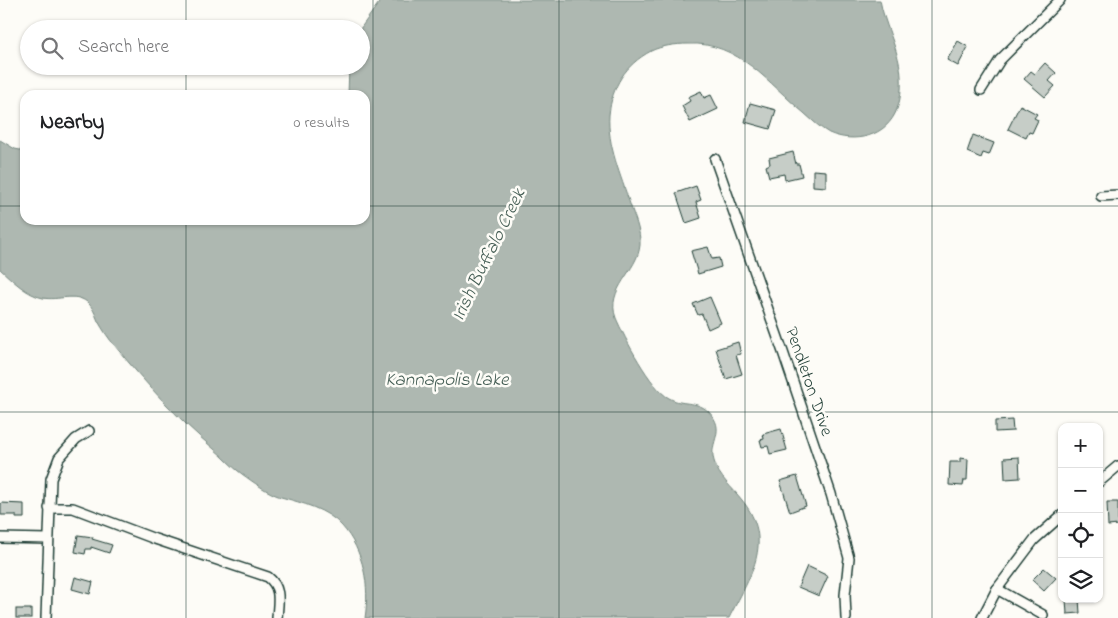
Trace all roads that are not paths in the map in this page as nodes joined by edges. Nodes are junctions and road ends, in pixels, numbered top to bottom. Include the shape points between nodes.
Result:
1 (1060, 0) edge
2 (981, 90) dead end
3 (715, 159) dead end
4 (1118, 195) edge
5 (1101, 196) dead end
6 (90, 431) dead end
7 (1118, 466) edge
8 (1103, 479) edge
9 (49, 508) junction
10 (1058, 519) edge
11 (0, 538) edge
12 (48, 539) junction
13 (998, 589) junction
14 (1043, 615) dead end
15 (46, 618) edge
16 (277, 618) edge
17 (846, 618) edge
18 (982, 618) edge

1 - 2 street via 1000,60
3 - 17 street, Pendleton Drive via 831,494 849,558
4 - 5 street
6 - 9 street via 76,439 59,458 52,479
7 - 8 street
9 - 12 street
9 - 16 street via 72,508 268,577 278,589
10 - 13 street via 1034,540
11 - 12 street
12 - 15 street
13 - 14 street
13 - 18 street

